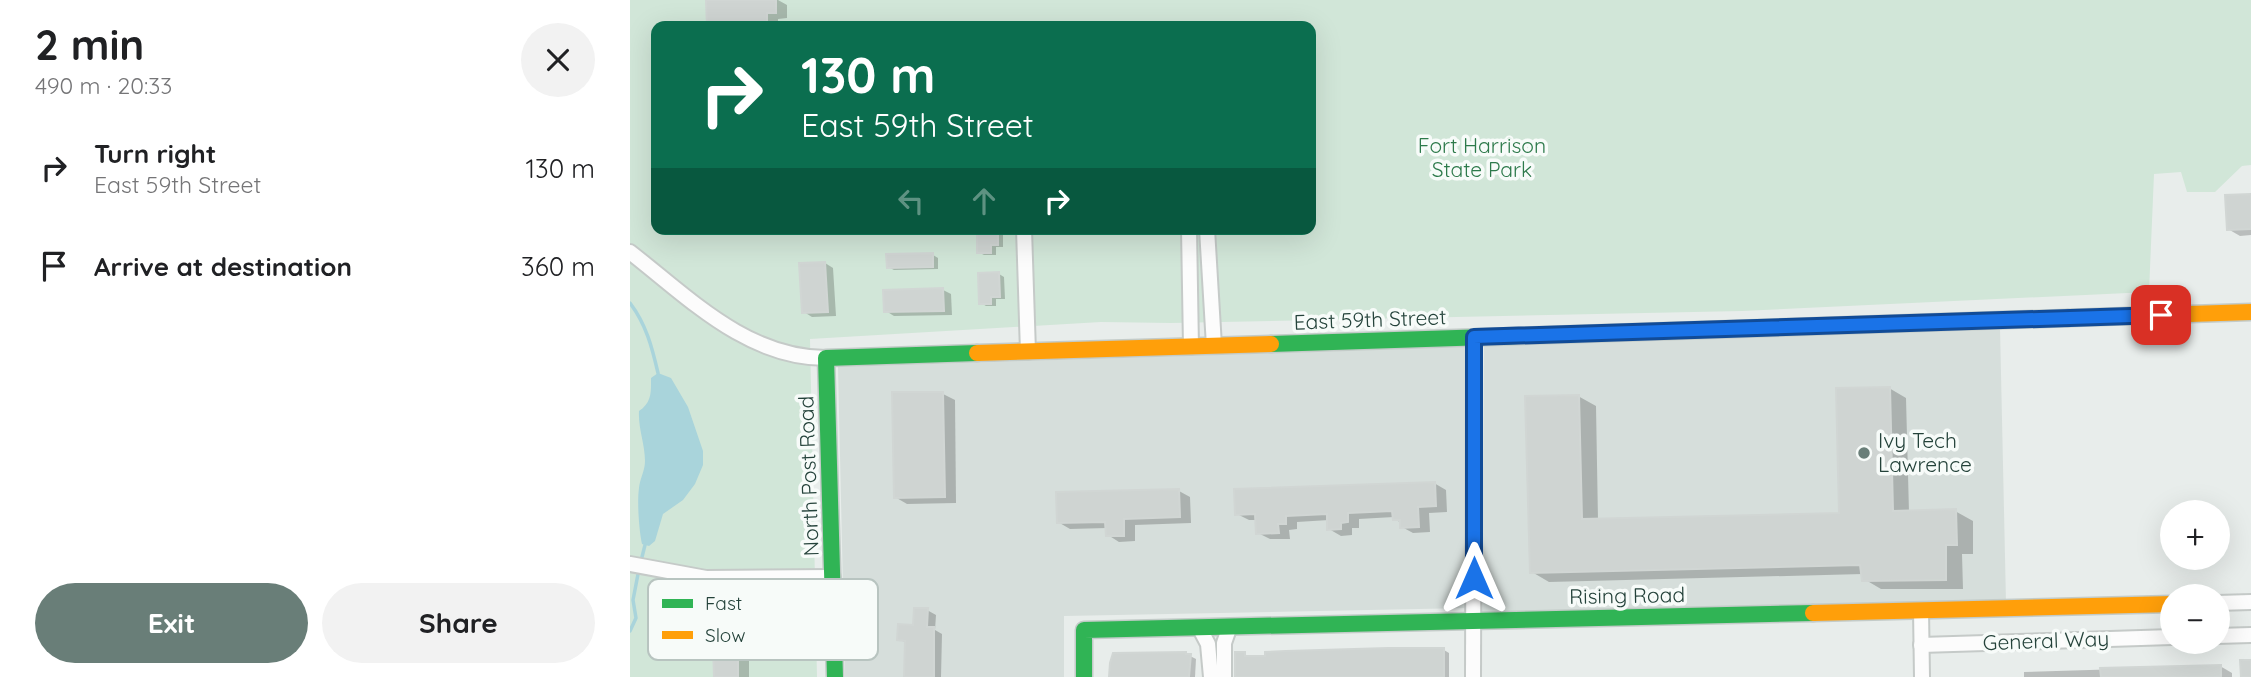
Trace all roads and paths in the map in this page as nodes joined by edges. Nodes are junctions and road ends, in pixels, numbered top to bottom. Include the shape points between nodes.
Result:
1 (1024, 235) edge
2 (1189, 235) edge
3 (1207, 235) edge
4 (630, 252) edge
5 (2251, 312) edge
6 (1474, 337) junction
7 (1214, 346) junction
8 (1191, 347) junction
9 (1028, 352) junction
10 (826, 358) junction
11 (630, 564) edge
12 (833, 577) joint
13 (2230, 603) edge
14 (2251, 603) edge
15 (2160, 604) edge
16 (1921, 610) junction
17 (1474, 620) junction
18 (1230, 626) junction
19 (1199, 627) junction
20 (2251, 635) edge
21 (2230, 636) edge
22 (2160, 637) edge
23 (1921, 645) junction
24 (1084, 677) edge
25 (1211, 677) edge
26 (1224, 677) edge
27 (1473, 677) edge
28 (1922, 677) edge

1 - 9 street
2 - 8 street
3 - 7 street
4 - 10 street via 754,344
5 - 6 street, East 59th Street
6 - 7 street, East 59th Street
6 - 17 street
7 - 8 street, East 59th Street
8 - 9 street, East 59th Street
9 - 10 street, East 59th Street
10 - 12 street, North Post Road
11 - 12 street via 706,578
13 - 14 street
15 - 16 street, Rising Road
16 - 17 street, Rising Road
16 - 23 street
17 - 18 street, Rising Road
17 - 27 street
18 - 19 street, Rising Road
18 - 26 street via 1224,643
19 - 24 street, Rising Road via 1084,629
19 - 25 street via 1208,644
20 - 21 street
22 - 23 street, General Way
23 - 28 street

